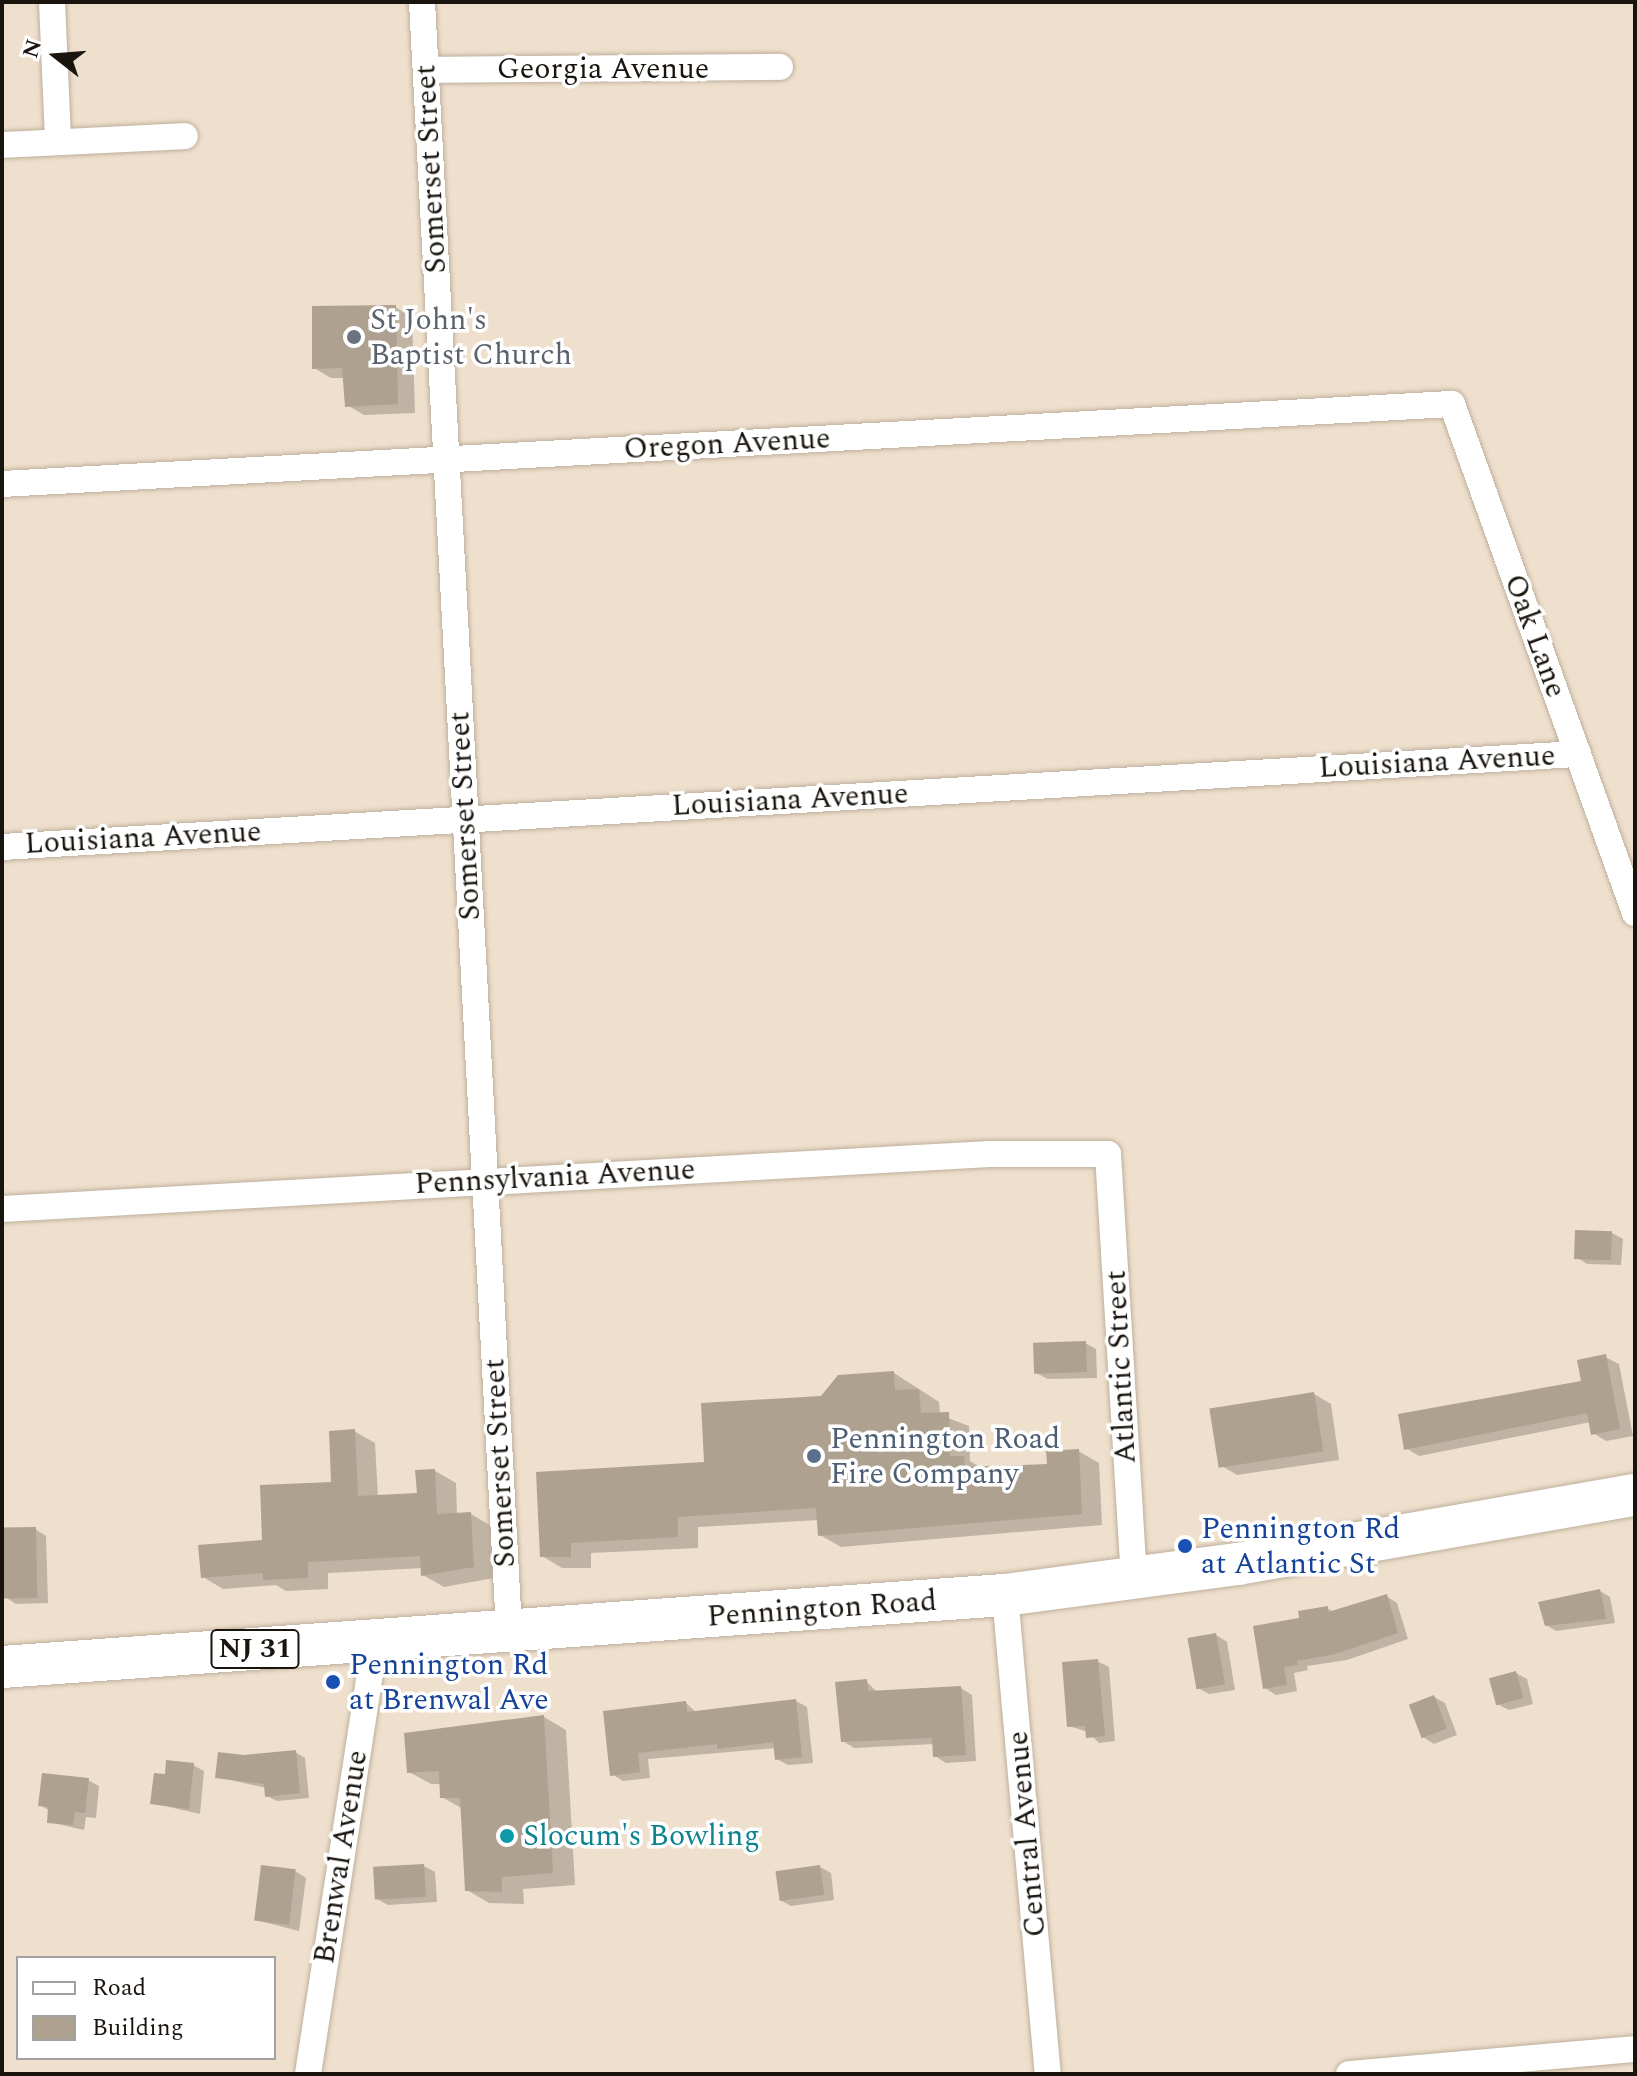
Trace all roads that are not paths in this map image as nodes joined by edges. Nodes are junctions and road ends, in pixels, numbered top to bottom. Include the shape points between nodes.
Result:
1 (52, 2) edge
2 (422, 2) edge
3 (780, 67) dead end
4 (426, 70) junction
5 (185, 136) dead end
6 (58, 142) junction
7 (2, 145) edge
8 (1452, 404) joint
9 (446, 459) junction
10 (2, 484) edge
11 (1578, 754) junction
12 (466, 819) junction
13 (2, 847) edge
14 (1635, 913) edge
15 (1108, 1154) joint
16 (485, 1180) junction
17 (2, 1209) edge
18 (1635, 1495) edge
19 (1134, 1580) junction
20 (1005, 1595) junction
21 (509, 1629) junction
22 (375, 1640) junction
23 (2, 1667) edge
24 (1635, 2049) edge
25 (308, 2074) edge
26 (1048, 2074) edge
27 (1349, 2074) edge

1 - 6 street
2 - 4 street, Somerset Street
3 - 4 street, Georgia Avenue
4 - 9 street, Somerset Street
5 - 6 street
6 - 7 street
8 - 9 street, Oregon Avenue
8 - 11 street, Oak Lane
9 - 10 street, Oregon Avenue
9 - 12 street, Somerset Street
11 - 12 street, Louisiana Avenue
11 - 14 street, Oak Lane
12 - 13 street, Louisiana Avenue
12 - 16 street, Somerset Street
15 - 16 street, Pennsylvania Avenue via 989,1154
15 - 19 street, Atlantic Street
16 - 17 street, Pennsylvania Avenue
16 - 21 street, Somerset Street
18 - 19 main road, Pennington Road / NJ 31
19 - 20 main road, Pennington Road / NJ 31
20 - 21 main road, Pennington Road / NJ 31
20 - 26 street, Central Avenue
21 - 22 main road, Pennington Road / NJ 31
22 - 23 main road, Pennington Road / NJ 31
22 - 25 street, Brenwal Avenue
24 - 27 street

